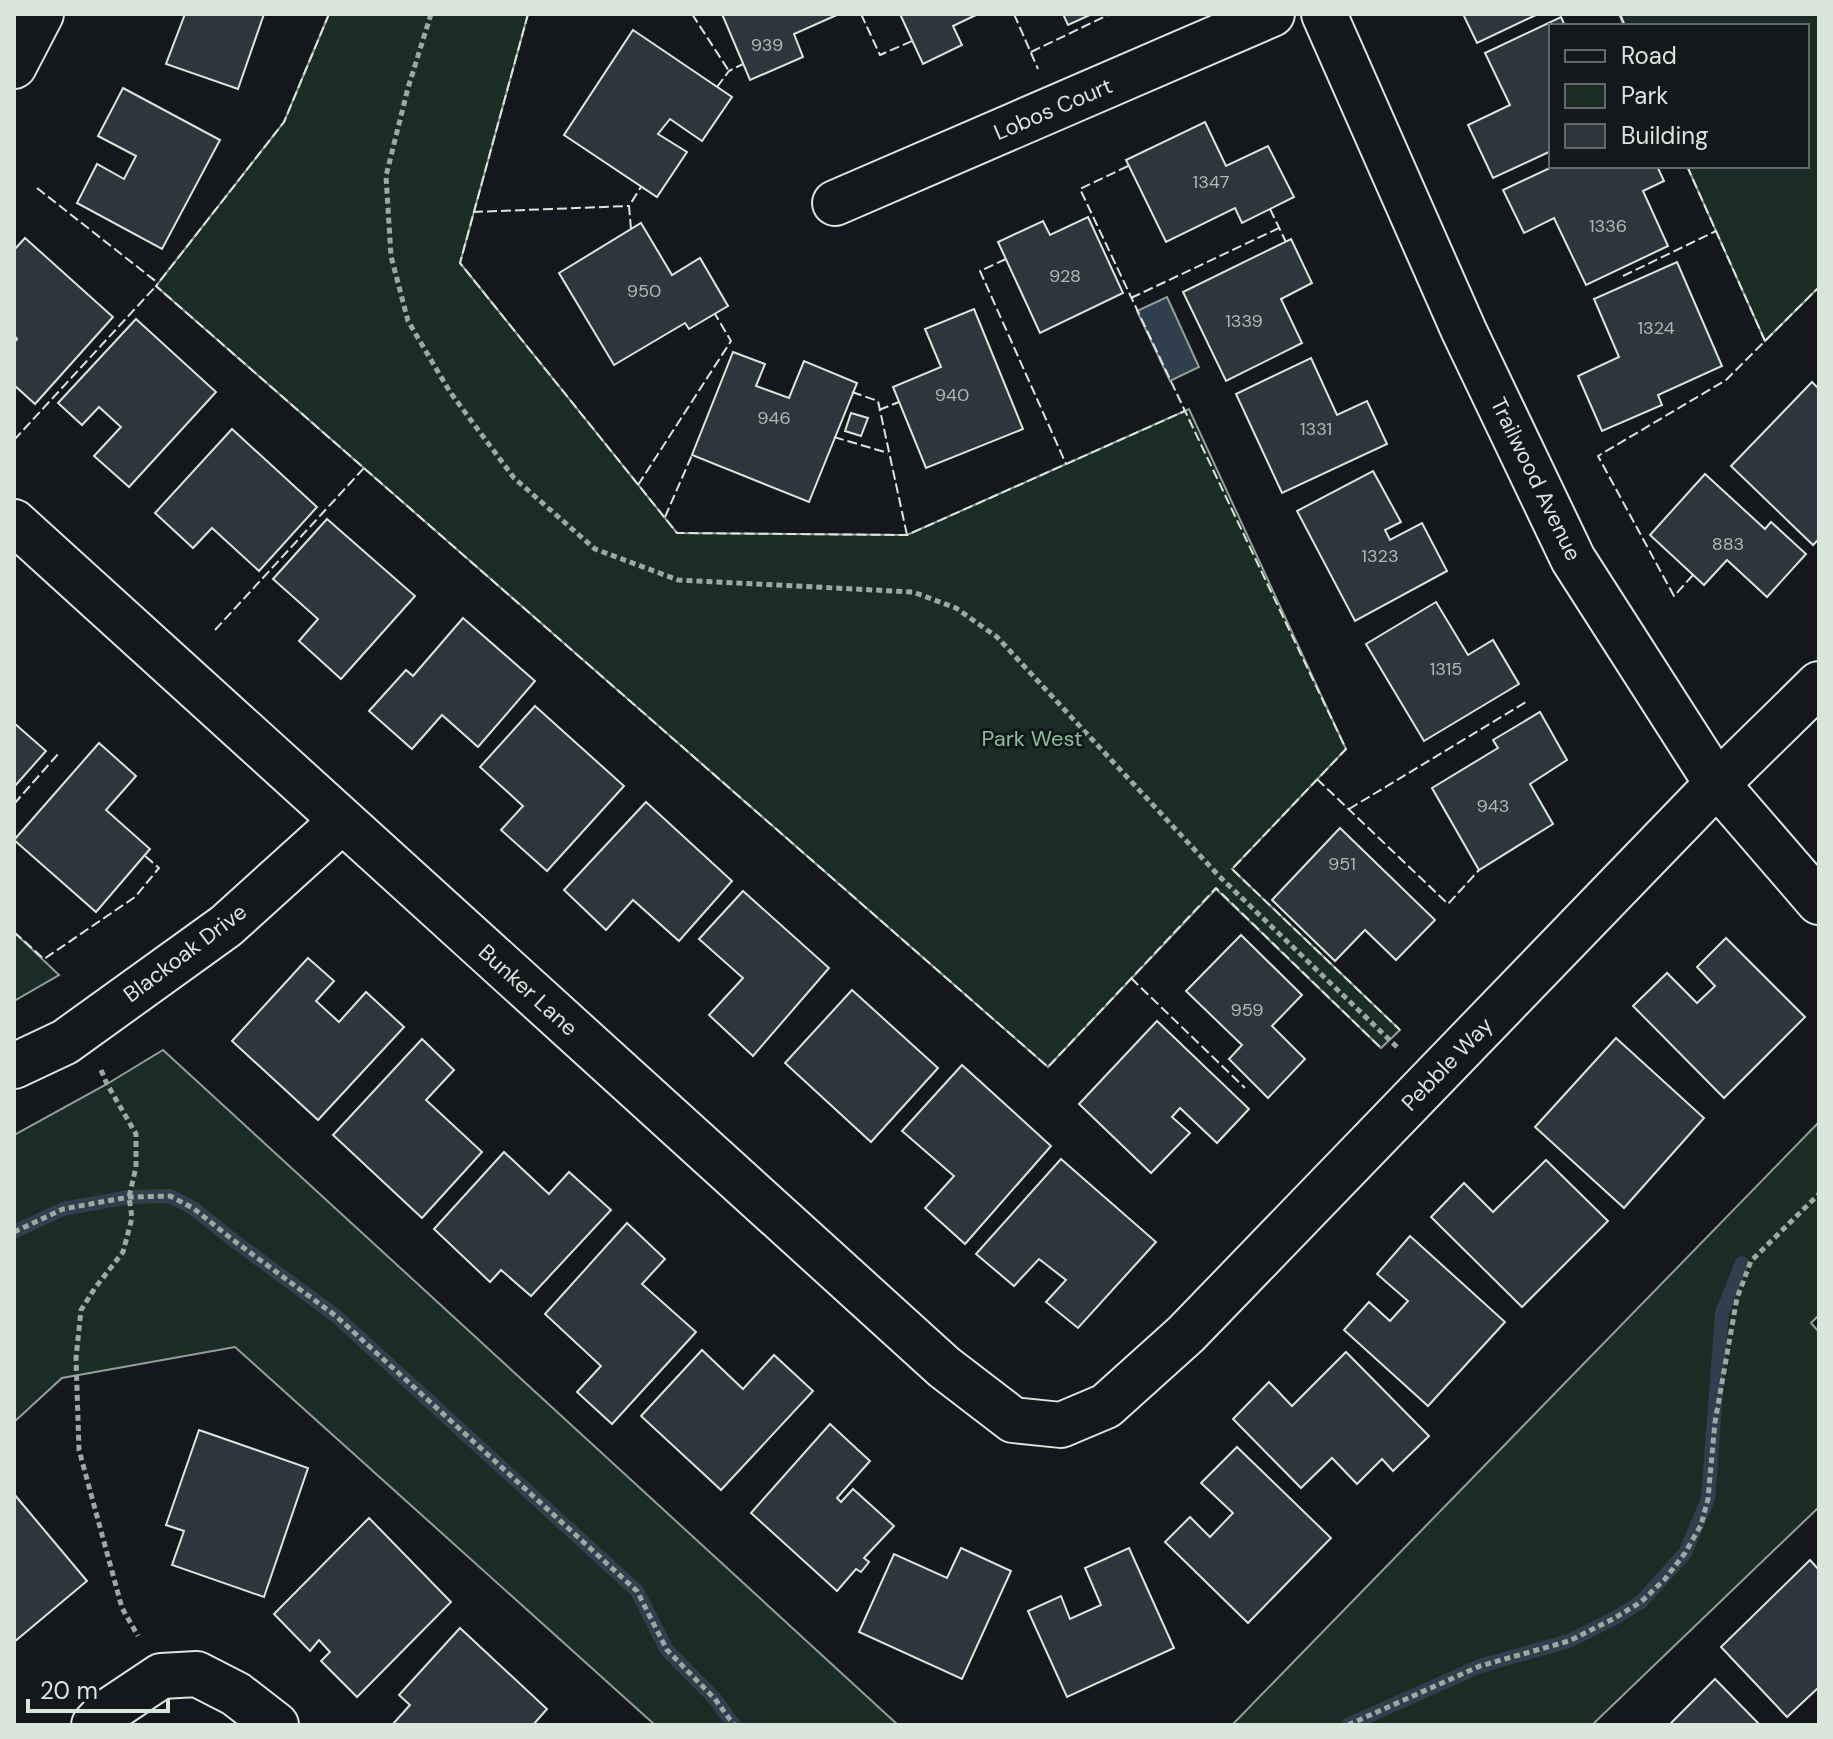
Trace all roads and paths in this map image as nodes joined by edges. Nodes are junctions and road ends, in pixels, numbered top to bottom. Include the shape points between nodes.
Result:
1 (41, 14) edge
2 (431, 14) edge
3 (1272, 14) edge
4 (1324, 14) edge
5 (14, 66) edge
6 (835, 203) dead end
7 (14, 522) edge
8 (1819, 684) edge
9 (1717, 784) junction
10 (342, 821) junction
11 (1819, 902) edge
12 (84, 1028) junction
13 (14, 1066) edge
14 (1431, 1080) junction
15 (1819, 1194) edge
16 (129, 1197) junction
17 (14, 1232) edge
18 (1061, 1425) joint
19 (161, 1676) junction
20 (94, 1725) edge
21 (276, 1725) edge
22 (734, 1725) edge
23 (1348, 1725) edge

1 - 5 street
2 - 14 path via 386,176 391,256 408,321 450,392 514,478 595,549 678,580 913,592 956,608 997,637 1219,876
3 - 6 street, Lobos Court
4 - 9 street, Trailwood Avenue via 1464,331 1573,559
7 - 10 street, Bunker Lane
8 - 9 street, Pebble Way
9 - 11 street, Trailwood Avenue
9 - 14 street, Pebble Way
10 - 12 street, Blackoak Drive via 226,926
10 - 18 street, Bunker Lane via 944,1367 1013,1420
12 - 13 street, Blackoak Drive
12 - 16 path via 107,1084 136,1134
14 - 18 street, Pebble Way via 1186,1334 1106,1406
15 - 23 path via 1751,1261 1737,1298 1701,1525 1665,1579 1641,1602 1569,1641 1480,1666
16 - 17 path via 63,1209
16 - 19 path via 132,1218 123,1252 81,1310 76,1358 79,1450 122,1608
16 - 22 path via 170,1196 193,1208 336,1316 637,1591 667,1650
19 - 20 street
19 - 21 street via 197,1674 236,1694

